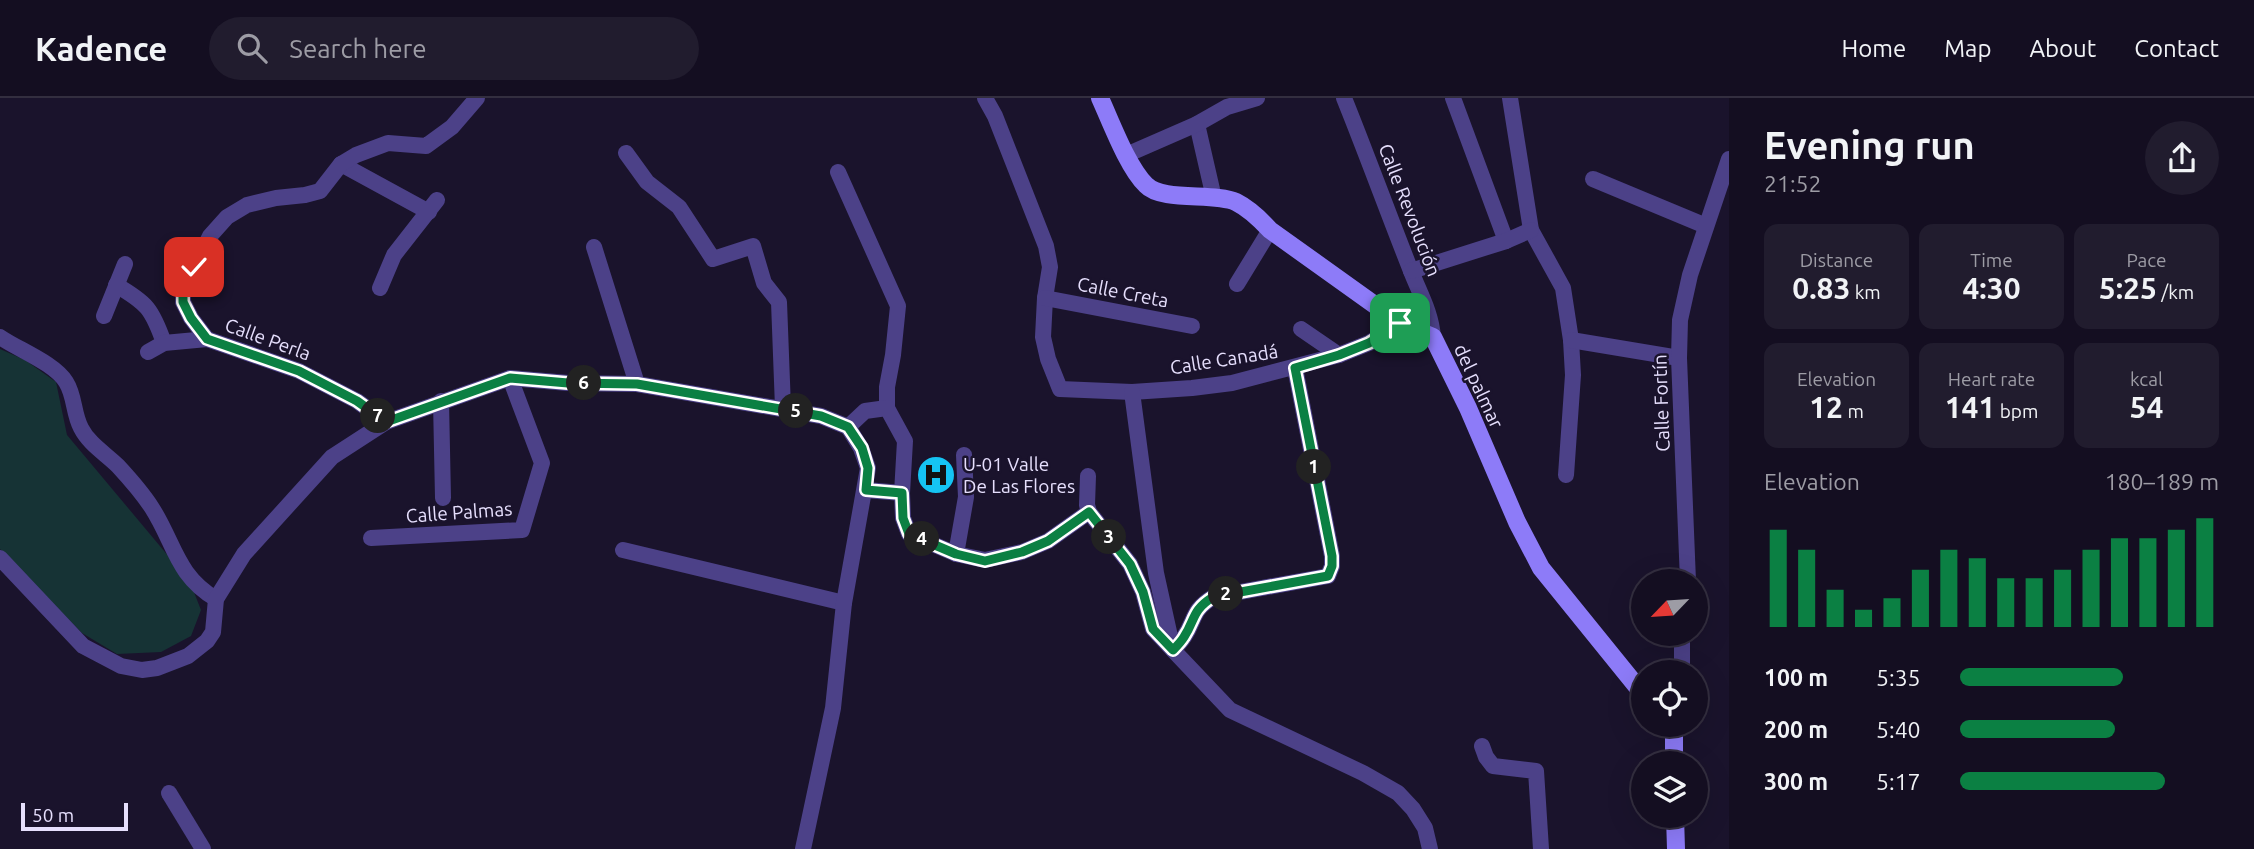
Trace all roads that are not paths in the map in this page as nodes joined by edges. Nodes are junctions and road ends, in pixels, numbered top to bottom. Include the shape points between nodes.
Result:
1 (477, 98) edge
2 (985, 98) edge
3 (1100, 98) edge
4 (1256, 98) edge
5 (1343, 98) edge
6 (1453, 98) edge
7 (1510, 98) edge
8 (1225, 103) edge
9 (1197, 124) junction
10 (626, 153) dead end
11 (1126, 155) junction
12 (1729, 159) edge
13 (341, 164) junction
14 (838, 172) dead end
15 (1593, 179) dead end
16 (1214, 198) junction
17 (1706, 226) junction
18 (1270, 230) junction
19 (1531, 230) junction
20 (1506, 241) junction
21 (594, 247) dead end
22 (125, 264) dead end
23 (1411, 271) junction
24 (1237, 284) dead end
25 (116, 285) junction
26 (380, 288) dead end
27 (1045, 298) junction
28 (104, 316) dead end
29 (1400, 323) junction
30 (1192, 326) dead end
31 (1301, 329) dead end
32 (0, 337) edge
33 (1433, 338) junction
34 (207, 339) junction
35 (1571, 340) junction
36 (164, 343) junction
37 (148, 352) dead end
38 (1339, 355) junction
39 (1679, 358) junction
40 (1295, 368) junction
41 (510, 378) junction
42 (637, 384) junction
43 (1132, 391) junction
44 (441, 401) junction
45 (783, 408) junction
46 (887, 408) junction
47 (386, 422) junction
48 (848, 427) junction
49 (964, 455) dead end
50 (1566, 475) dead end
51 (1088, 476) dead end
52 (866, 490) junction
53 (902, 493) junction
54 (443, 498) dead end
55 (1089, 512) junction
56 (371, 538) dead end
57 (623, 550) dead end
58 (956, 554) junction
59 (0, 558) edge
60 (1688, 569) edge
61 (215, 600) junction
62 (844, 603) junction
63 (1173, 650) junction
64 (1631, 679) edge
65 (1482, 746) dead end
66 (169, 793) dead end
67 (1675, 828) edge
68 (203, 849) edge
69 (803, 849) edge
70 (1430, 849) edge
71 (1541, 849) edge
72 (1676, 849) edge

1 - 13 street via 452,127 426,146 388,143
2 - 27 street via 1045,246 1050,267
3 - 11 street
4 - 8 street
5 - 23 street, Calle Revolución
6 - 20 street
7 - 19 street
8 - 9 street
9 - 11 street
9 - 16 street
10 - 45 street via 647,182 679,207 713,260 753,246 764,284 779,302
11 - 16 street, del palmar via 1147,187 1171,195
12 - 17 street, Calle Fortín
13 - 26 street via 433,206 394,255
13 - 34 street, Calle Perla via 320,191 247,205 210,236 183,290 183,302
14 - 46 street via 898,306
15 - 17 street
16 - 18 street, del palmar via 1234,201
17 - 39 street, Calle Fortín via 1680,320
18 - 24 street
18 - 29 street, del palmar
19 - 20 street
19 - 35 street via 1563,289
20 - 23 street
21 - 42 street
22 - 25 street
23 - 33 street, Calle Revolución via 1432,320
25 - 28 street
25 - 36 street via 143,301
27 - 30 street, Calle Creta
27 - 43 street, Calle Canadá via 1043,337 1060,389
29 - 33 street, del palmar
29 - 38 street, Calle Canadá
31 - 38 street
32 - 61 street via 56,370 66,382 82,430 152,509 180,565
33 - 64 street, del palmar via 1541,568
34 - 36 street, Calle Perla
34 - 47 street, Calle Perla via 299,371
35 - 39 street
35 - 50 street
36 - 37 street, Calle Perla
38 - 40 street, Calle Canadá
39 - 60 street, Calle Fortín
40 - 43 street, Calle Canadá via 1219,385
40 - 63 street via 1332,556 1328,576 1213,597 1202,604
41 - 42 street
41 - 44 street
41 - 56 street, Calle Palmas via 542,463 522,530
42 - 45 street
43 - 63 street via 1156,573
44 - 47 street
44 - 54 street
45 - 48 street
46 - 48 street via 865,411
46 - 53 street via 905,441
47 - 61 street via 332,457 244,554
48 - 52 street via 868,468
49 - 58 street via 966,497
51 - 55 street
52 - 53 street
52 - 62 street
53 - 58 street via 909,534
55 - 58 street via 1048,541 1022,552 985,561
55 - 63 street via 1130,564 1153,629
57 - 62 street
59 - 61 street via 83,646 121,666 157,668 188,656 213,632
62 - 69 street via 834,708
63 - 70 street via 1230,710 1398,793 1424,828
65 - 71 street via 1493,766 1536,771
66 - 68 street
67 - 72 street

